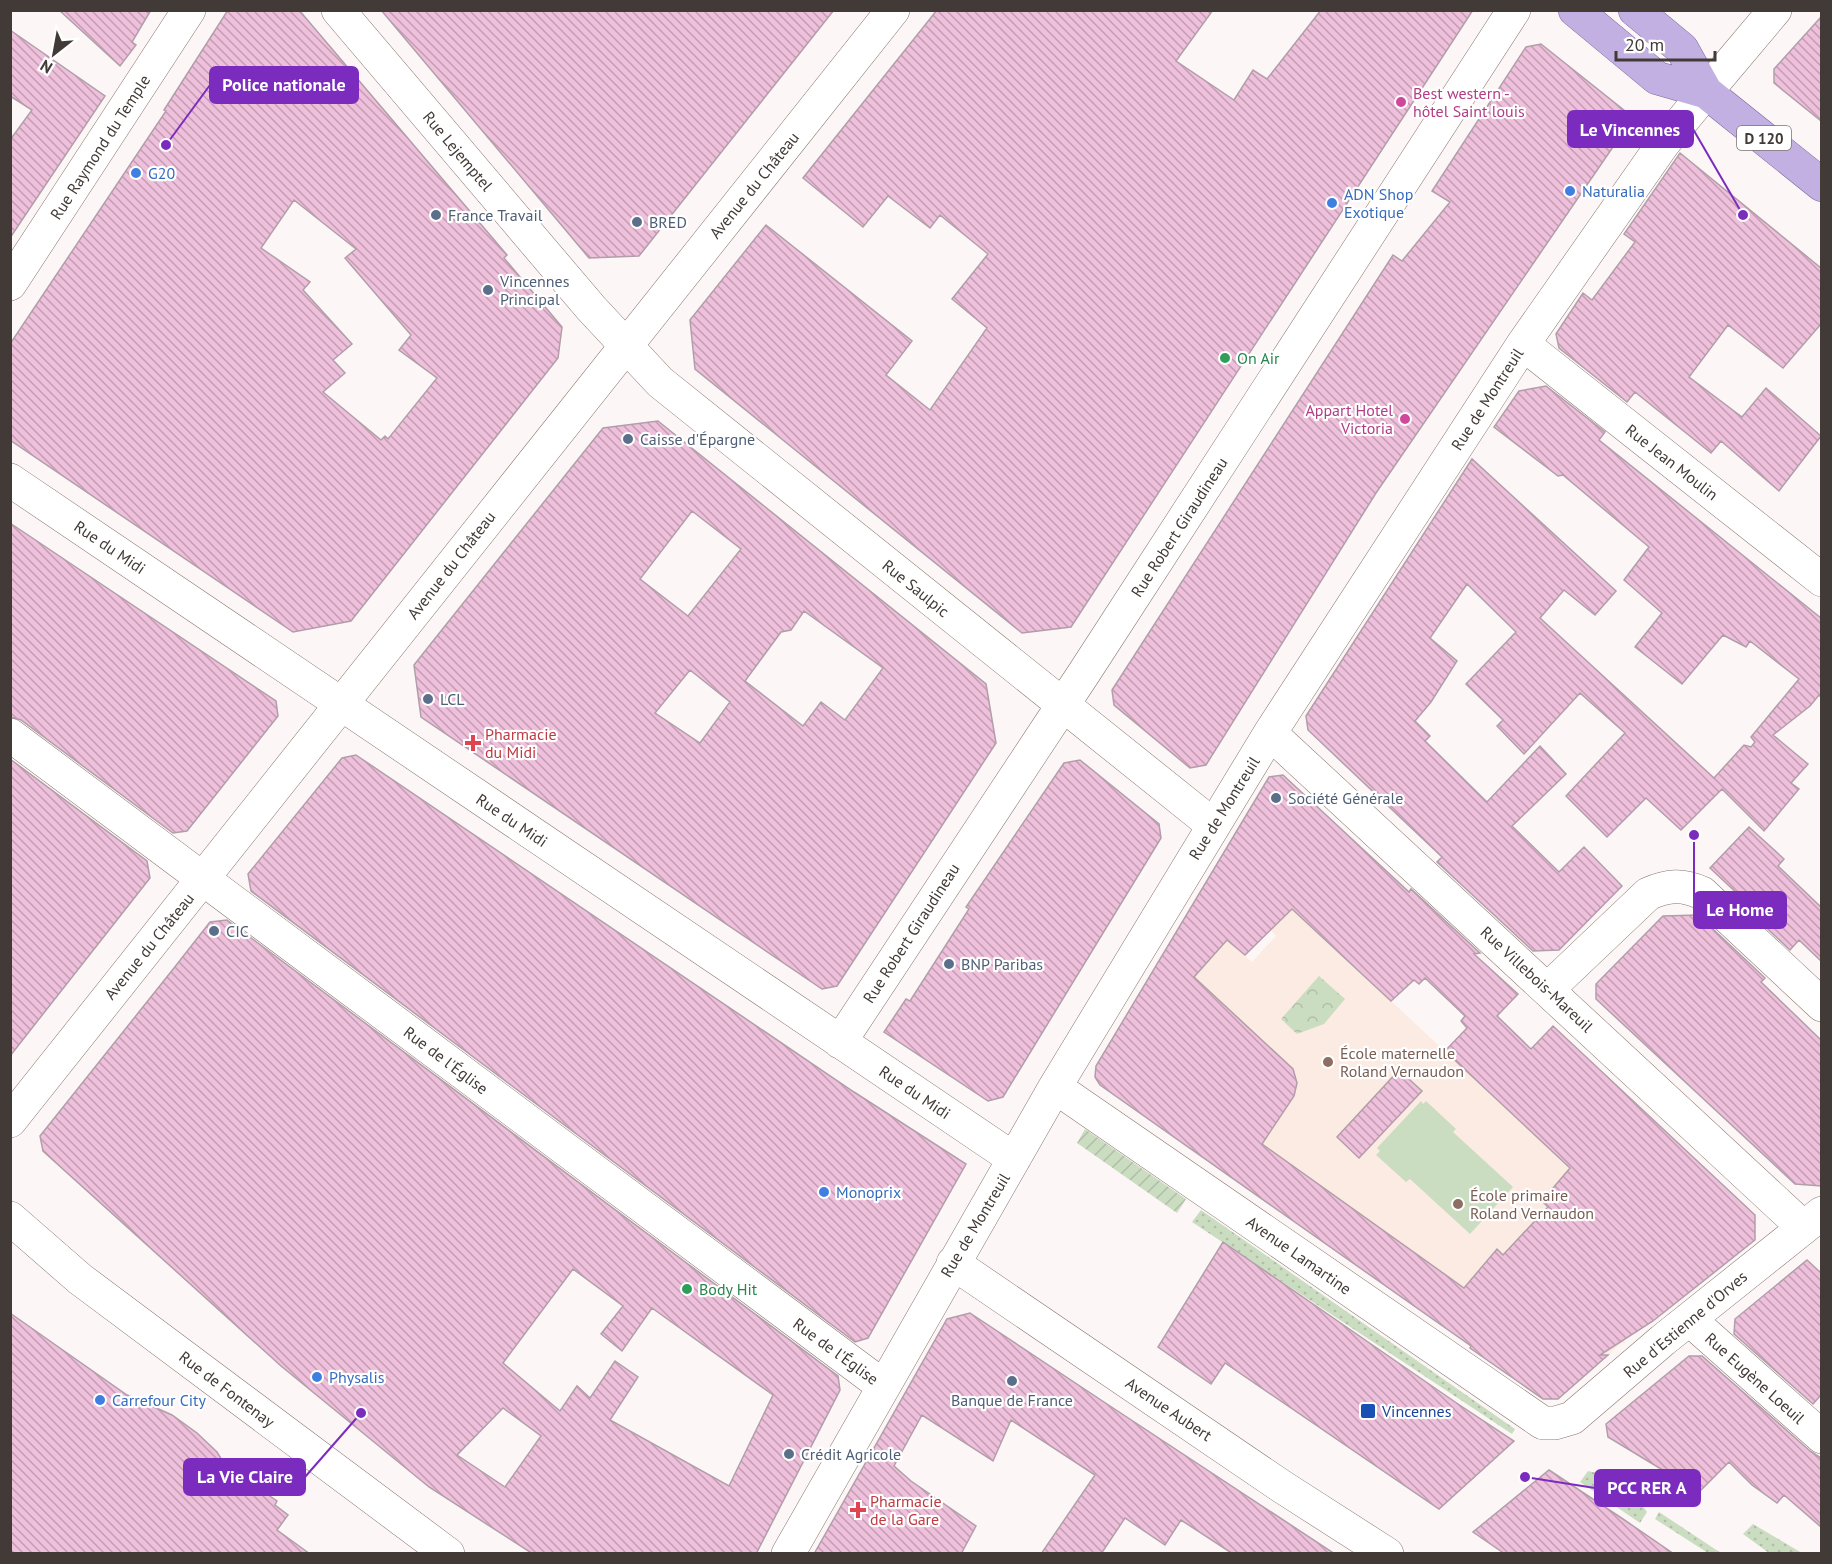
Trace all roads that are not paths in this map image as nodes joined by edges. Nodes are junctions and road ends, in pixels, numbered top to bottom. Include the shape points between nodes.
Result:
1 (189, 10) edge
2 (338, 10) edge
3 (893, 10) edge
4 (1514, 10) edge
5 (1575, 10) edge
6 (1635, 10) edge
7 (1775, 10) edge
8 (1706, 92) junction
9 (1821, 184) edge
10 (10, 284) edge
11 (1523, 345) junction
12 (625, 346) junction
13 (10, 480) edge
14 (1821, 580) edge
15 (341, 704) junction
16 (1062, 705) junction
17 (1270, 733) junction
18 (10, 735) edge
19 (1213, 825) junction
20 (204, 879) junction
21 (1548, 989) junction
22 (1821, 1005) edge
23 (840, 1042) junction
24 (1055, 1087) junction
25 (10, 1121) edge
26 (1014, 1160) junction
27 (10, 1218) edge
28 (1812, 1220) edge
29 (953, 1263) junction
30 (1689, 1319) junction
31 (883, 1386) junction
32 (1543, 1423) joint
33 (1821, 1437) edge
34 (448, 1554) edge
35 (788, 1554) edge
36 (1387, 1554) edge

1 - 10 street, Rue Raymond du Temple
2 - 12 street, Rue Lejemptel
3 - 12 street, Avenue du Château
4 - 16 street, Rue Robert Giraudineau
5 - 8 main road, D 120 via 1657,78
6 - 8 main road, D 120 via 1682,49
7 - 8 street, Rue de Montreuil
8 - 9 main road, D 120
8 - 11 street, Rue de Montreuil via 1663,144
11 - 14 street, Rue Jean Moulin
11 - 17 street, Rue de Montreuil
12 - 15 street, Avenue du Château
12 - 16 street, Rue Saulpic via 660,382
13 - 15 street, Rue du Midi
15 - 20 street, Avenue du Château
15 - 23 street, Rue du Midi
16 - 19 street, Rue Saulpic
16 - 23 street, Rue Robert Giraudineau
17 - 19 street, Rue de Montreuil
17 - 21 street, Rue Villebois-Mareuil
18 - 20 street, Rue de l'Église
19 - 24 street, Rue de Montreuil
20 - 25 street, Avenue du Château
20 - 31 street, Rue de l'Église
21 - 22 street via 1648,894 1664,886 1687,886 1702,893
21 - 28 street, Rue Villebois-Mareuil
23 - 26 street, Rue du Midi
24 - 26 street, Rue de Montreuil
24 - 32 street, Avenue Lamartine
26 - 29 street, Rue de Montreuil
27 - 34 street, Rue de Fontenay via 80,1279
28 - 30 street, Rue d'Estienne d'Orves
29 - 31 street, Rue de Montreuil
29 - 36 street, Avenue Aubert
30 - 32 street, Rue d'Estienne d'Orves via 1572,1418
30 - 33 street, Rue Eugène Loeuil
31 - 35 street, Rue de Montreuil

